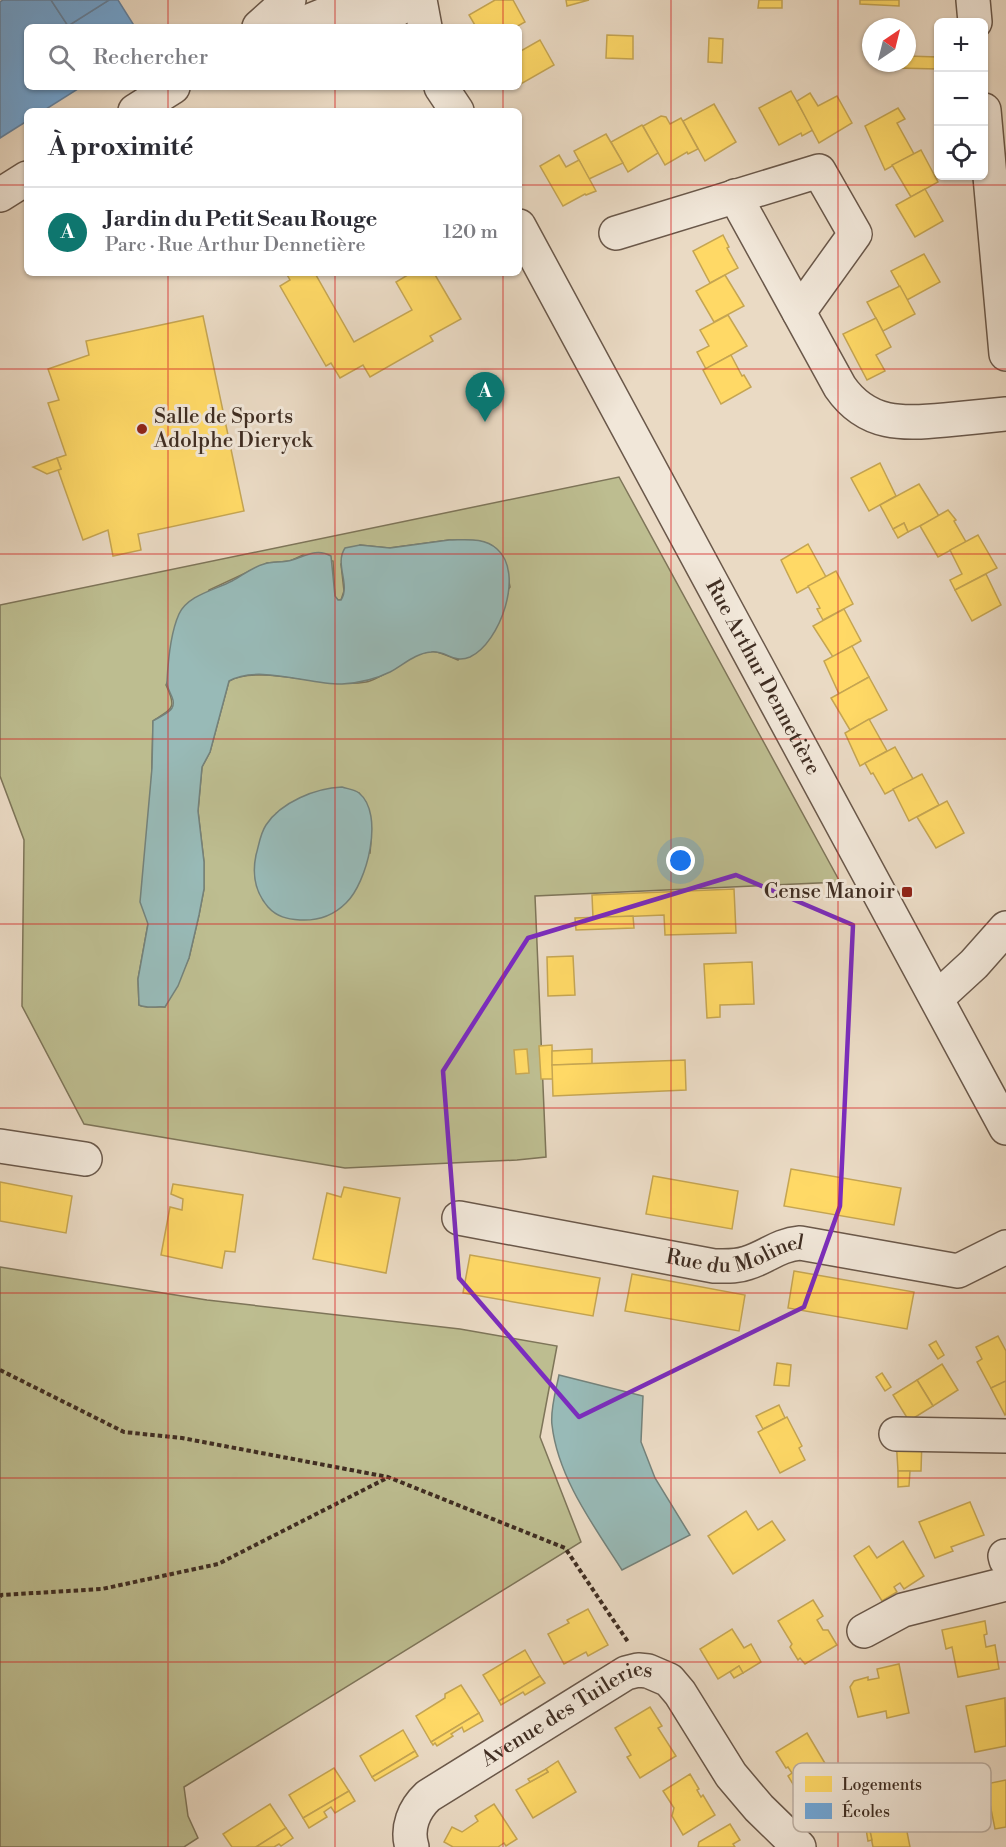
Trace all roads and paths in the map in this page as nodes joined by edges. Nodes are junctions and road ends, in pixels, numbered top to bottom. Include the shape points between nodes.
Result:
1 (289, 0) edge
2 (410, 0) edge
3 (420, 0) edge
4 (973, 0) edge
5 (358, 13) edge
6 (975, 18) edge
7 (262, 24) edge
8 (302, 24) edge
9 (424, 24) edge
10 (168, 90) edge
11 (140, 108) edge
12 (985, 126) edge
13 (24, 180) edge
14 (0, 195) edge
15 (735, 196) junction
16 (522, 232) edge
17 (616, 233) dead end
18 (799, 312) junction
19 (1006, 354) edge
20 (1006, 414) edge
21 (1006, 928) edge
22 (937, 998) junction
23 (1006, 1128) edge
24 (0, 1146) edge
25 (85, 1158) dead end
26 (459, 1218) dead end
27 (1006, 1247) edge
28 (0, 1370) edge
29 (896, 1434) dead end
30 (1006, 1436) edge
31 (388, 1477) junction
32 (1006, 1567) edge
33 (0, 1597) edge
34 (864, 1631) dead end
35 (648, 1671) junction
36 (412, 1847) edge
37 (799, 1847) edge

1 - 7 street
2 - 5 street via 387,14
3 - 9 street
4 - 6 street
5 - 8 street via 324,15
10 - 11 street
12 - 19 street
13 - 14 street
15 - 17 street
15 - 18 street
15 - 18 street via 819,171 855,234
16 - 22 street, Rue Arthur Dennetière
18 - 20 street via 845,394 870,413 909,423
21 - 22 street
22 - 23 street, Rue Arthur Dennetière
24 - 25 street
26 - 27 street, Rue du Molinel via 733,1267 787,1245 800,1244 958,1270
28 - 31 path via 124,1432 182,1438
29 - 30 street
31 - 33 path via 218,1563 102,1589
31 - 35 path via 565,1548
32 - 34 street via 903,1610
35 - 36 street, Avenue des Tuileries via 626,1673 428,1796 412,1822
35 - 37 street, Avenue des Tuileries via 661,1675 675,1687 731,1775

